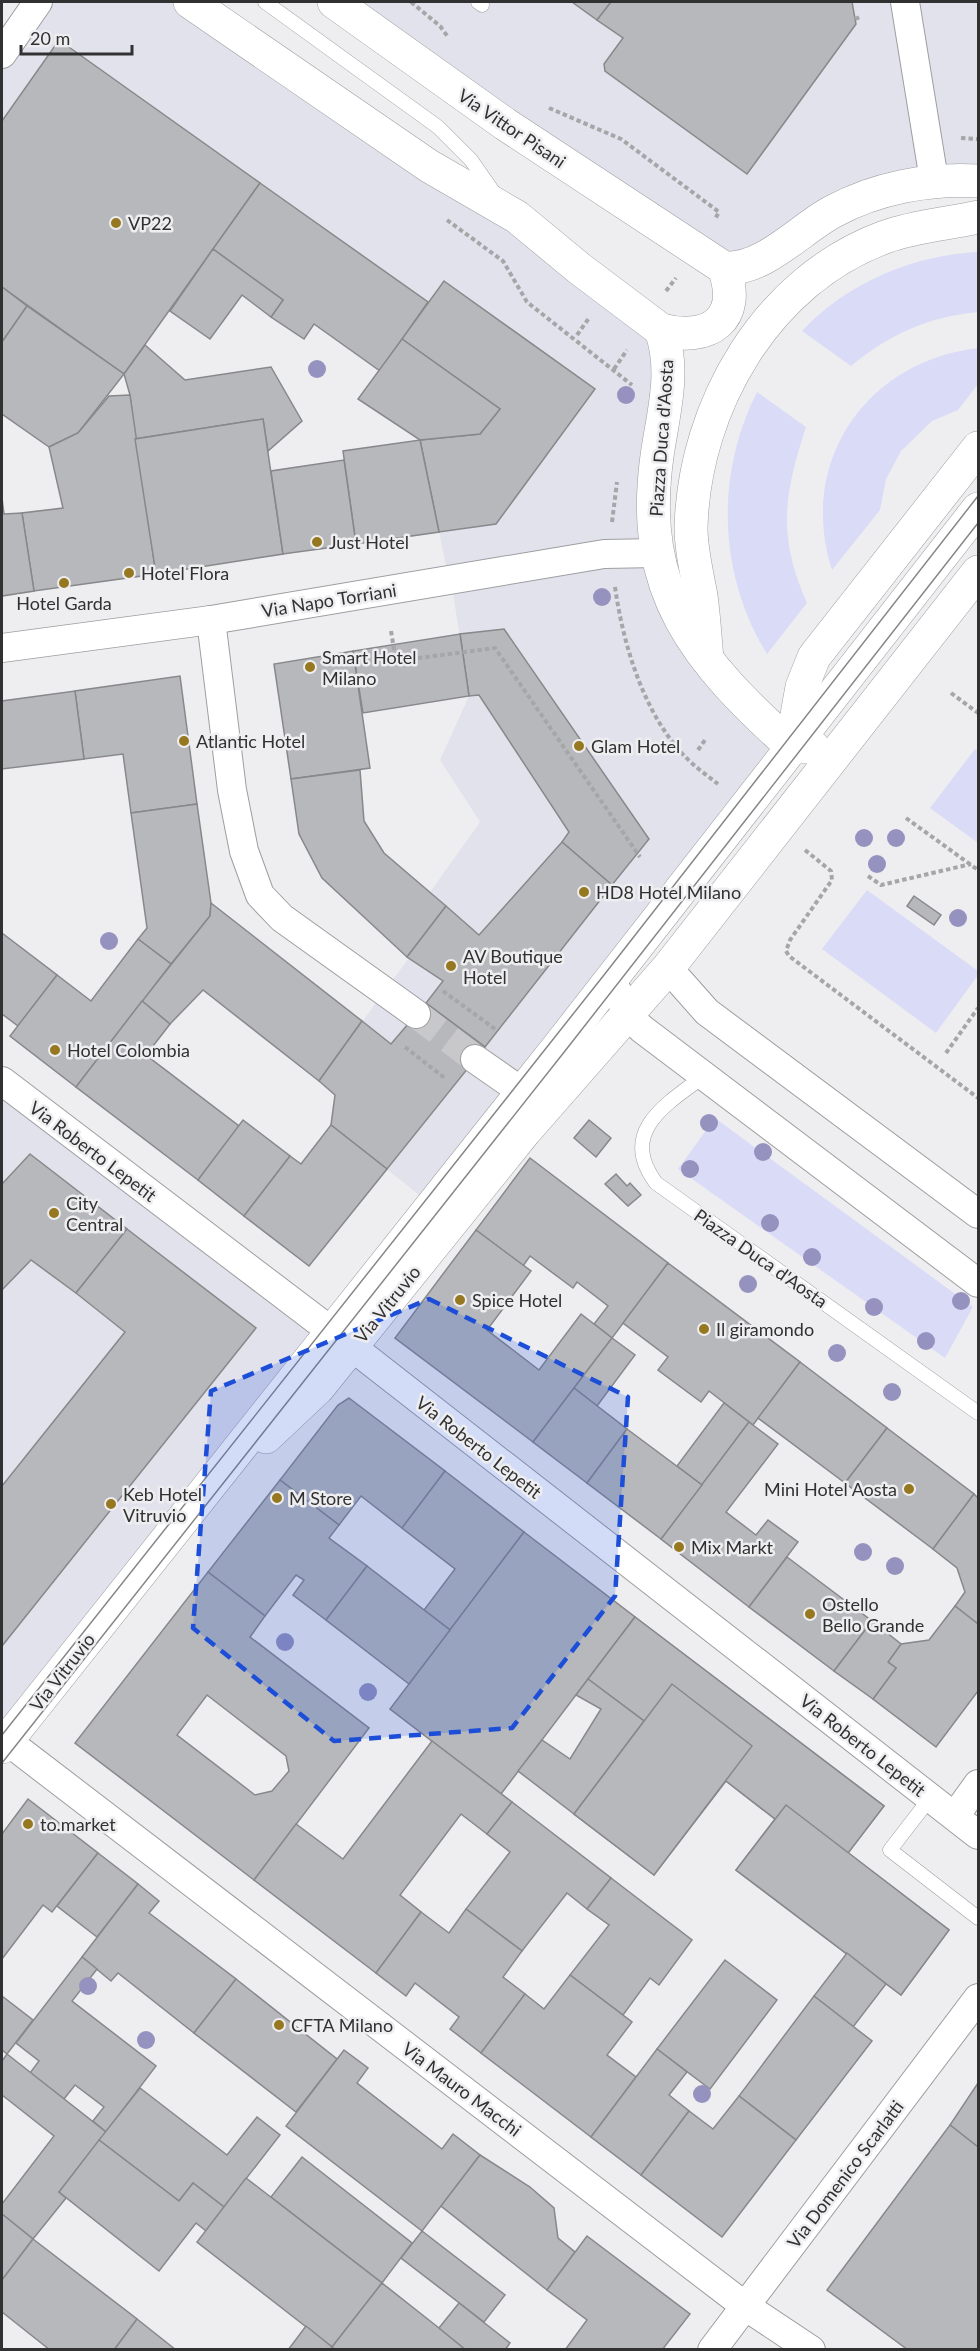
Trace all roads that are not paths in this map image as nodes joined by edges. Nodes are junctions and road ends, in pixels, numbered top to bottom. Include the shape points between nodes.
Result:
1 (38, 2) edge
2 (190, 2) edge
3 (265, 2) edge
4 (334, 2) edge
5 (905, 2) edge
6 (2, 54) edge
7 (934, 180) junction
8 (978, 181) edge
9 (506, 210) junction
10 (978, 217) edge
11 (724, 268) junction
12 (654, 324) junction
13 (978, 448) edge
14 (978, 509) edge
15 (657, 553) junction
16 (978, 572) edge
17 (211, 620) junction
18 (2, 648) edge
19 (707, 660) junction
20 (792, 747) junction
21 (843, 747) junction
22 (668, 968) junction
23 (610, 977) junction
24 (416, 1014) tunnel mouth
25 (628, 1016) junction
26 (475, 1059) tunnel mouth
27 (704, 1076) junction
28 (2, 1081) edge
29 (533, 1100) junction
30 (978, 1214) edge
31 (978, 1283) edge
32 (341, 1340) junction
33 (978, 1413) edge
34 (3, 1742) edge
35 (978, 1784) edge
36 (931, 1797) junction
37 (955, 1816) junction
38 (978, 1835) edge
39 (978, 1918) edge
40 (978, 1998) edge
41 (745, 2306) junction
42 (712, 2349) edge
43 (811, 2349) edge

1 - 6 street
2 - 9 street via 429,166
3 - 9 lane via 438,127 471,160
4 - 11 street, Via Vittor Pisani via 505,124
5 - 7 street
7 - 8 street
7 - 11 street via 848,204 805,227 764,259 738,268
9 - 12 street
10 - 19 street, Piazza Duca d'Aosta via 885,237 831,266 776,312 733,372 712,417 692,516
11 - 12 street via 730,295 727,310 716,326 694,334
12 - 15 street, Piazza Duca d'Aosta via 669,366 654,475
13 - 20 street via 814,657 802,687
14 - 20 street
15 - 17 street, Via Napo Torriani via 604,554
15 - 19 street, Piazza Duca d'Aosta via 674,609
16 - 21 street
17 - 18 street, Via Napo Torriani
17 - 24 street via 232,790 255,885 266,904 282,918
19 - 20 street, Piazza Duca d'Aosta via 744,704
20 - 21 street
20 - 23 street
21 - 22 street
22 - 25 street
22 - 30 street via 707,1012
23 - 25 street
23 - 29 street
25 - 27 street
25 - 29 street
26 - 29 street
27 - 31 street
27 - 33 lane, Piazza Duca d'Aosta via 661,1109 645,1131 644,1162 656,1183
28 - 32 street, Via Roberto Lepetit
29 - 32 street, Via Vitruvio
32 - 34 street, Via Vitruvio via 288,1420 212,1483
32 - 36 street, Via Roberto Lepetit
34 - 41 street, Via Mauro Macchi
35 - 37 street
36 - 37 street, Via Roberto Lepetit
36 - 39 lane via 890,1850
37 - 38 street, Via Roberto Lepetit
40 - 41 street, Via Domenico Scarlatti
41 - 42 street, Via Domenico Scarlatti
41 - 43 street, Via Mauro Macchi

